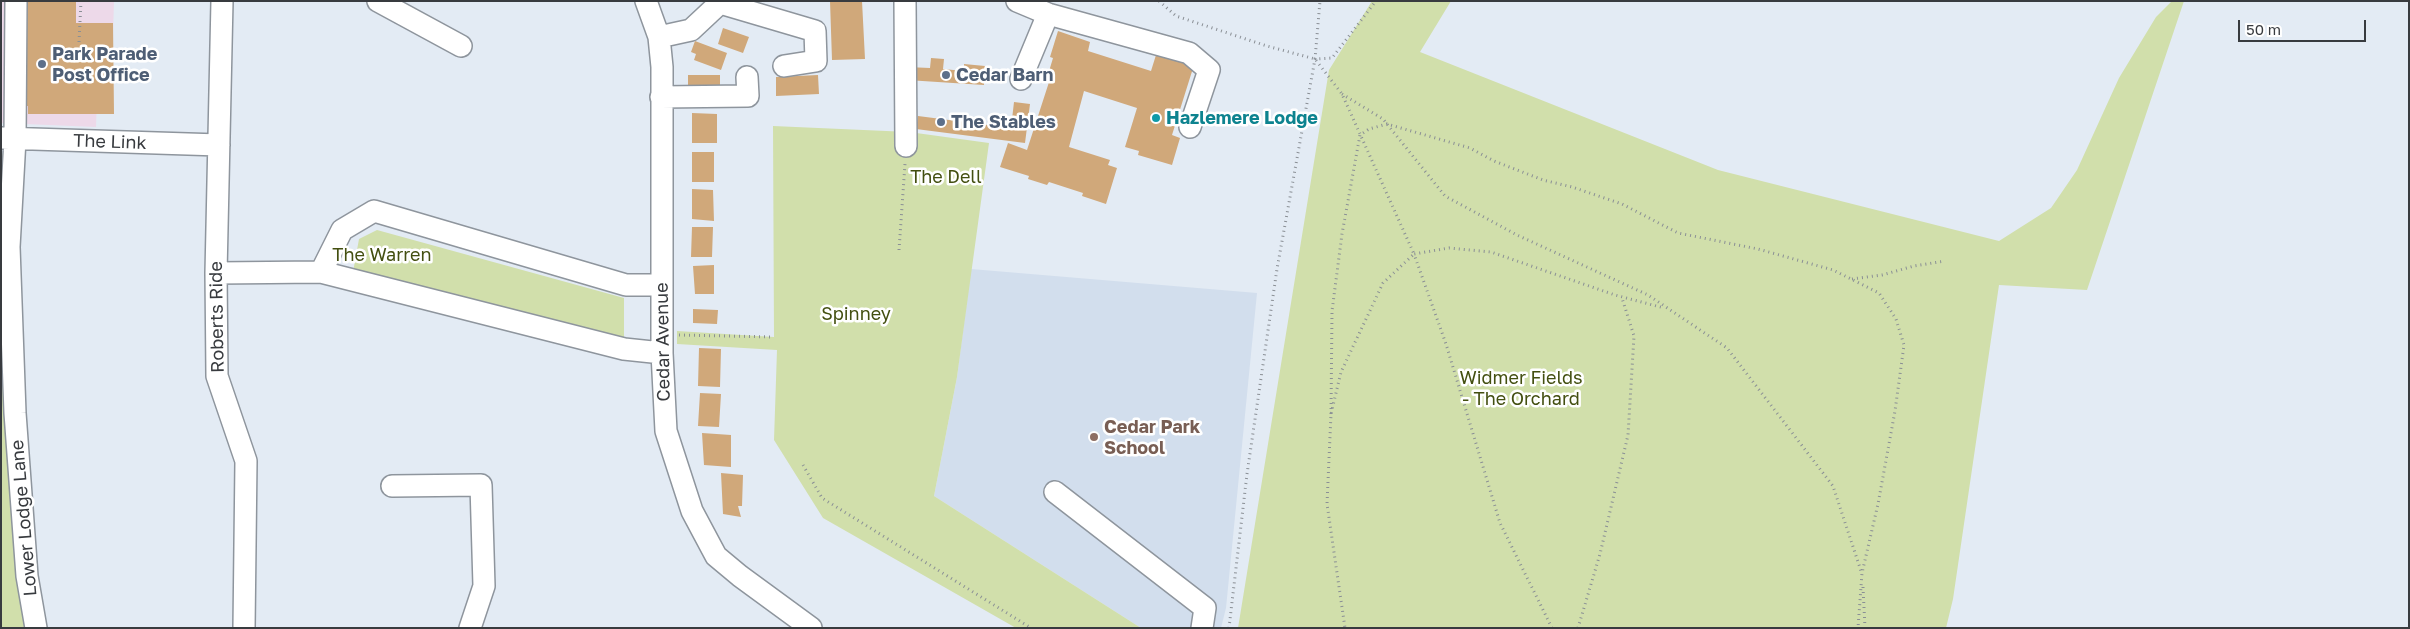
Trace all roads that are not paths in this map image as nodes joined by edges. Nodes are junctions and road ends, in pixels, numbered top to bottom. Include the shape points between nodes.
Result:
1 (16, 1) edge
2 (222, 1) edge
3 (378, 1) edge
4 (646, 1) edge
5 (905, 1) edge
6 (1017, 1) edge
7 (721, 2) edge
8 (1048, 14) junction
9 (659, 37) junction
10 (460, 46) dead end
11 (784, 66) dead end
12 (747, 77) dead end
13 (1021, 79) dead end
14 (661, 97) junction
15 (1190, 127) dead end
16 (8, 138) edge
17 (219, 145) junction
18 (906, 146) road end
19 (321, 272) junction
20 (216, 273) junction
21 (662, 285) junction
22 (662, 343) junction
23 (392, 486) dead end
24 (1055, 492) dead end
25 (36, 628) edge
26 (244, 628) edge
27 (470, 628) edge
28 (811, 628) edge
29 (1202, 628) edge

1 - 16 street, Lower Lodge Lane
2 - 17 street, Roberts Ride
3 - 10 street
4 - 9 street, Cedar Avenue
5 - 18 street
6 - 8 street
7 - 9 street via 691,30
7 - 11 street via 815,31 816,61
8 - 13 street
8 - 15 street via 1189,53 1209,70
9 - 14 street, Cedar Avenue
12 - 14 street via 748,96
14 - 21 street, Cedar Avenue
16 - 17 street, The Link
16 - 25 street, Lower Lodge Lane via 15,412 27,576
17 - 20 street, Roberts Ride
19 - 20 street
19 - 21 street via 342,230 374,211 626,285
19 - 22 street via 624,348
20 - 26 street, Roberts Ride via 217,376 246,461
21 - 22 street, Cedar Avenue
22 - 28 street, Cedar Avenue via 666,431 692,511 716,556
23 - 27 street via 488,484 484,586
24 - 29 street via 1205,608

